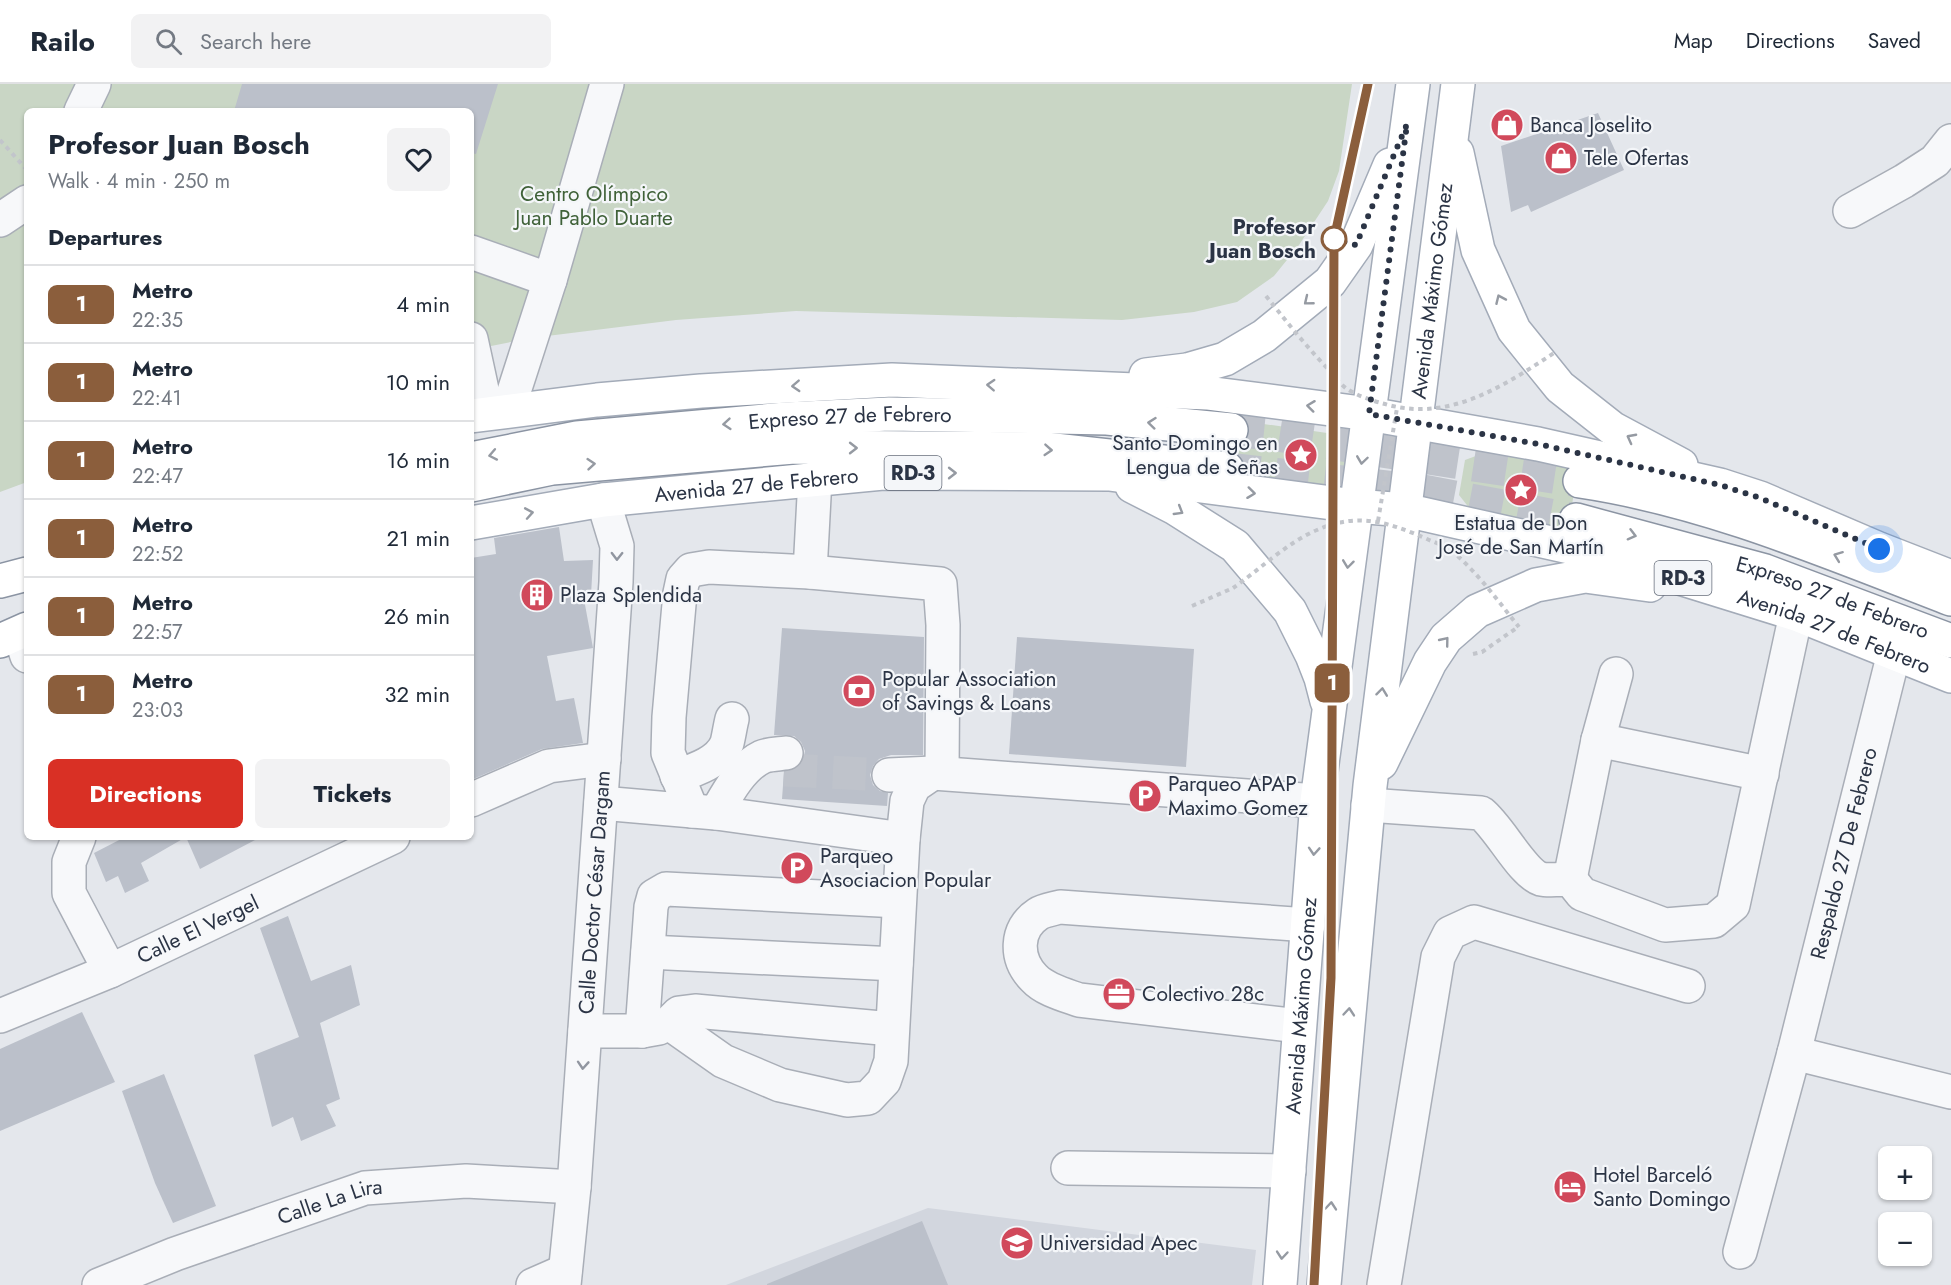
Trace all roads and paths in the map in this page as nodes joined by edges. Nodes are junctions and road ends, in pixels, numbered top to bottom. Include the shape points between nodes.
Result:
1 (94, 84) edge
2 (607, 84) edge
3 (1413, 84) edge
4 (1458, 84) edge
5 (82, 108) edge
6 (1407, 124) junction
7 (1451, 127) junction
8 (0, 140) edge
9 (1951, 141) edge
10 (24, 167) edge
11 (24, 204) edge
12 (1850, 211) dead end
13 (0, 220) edge
14 (474, 253) edge
15 (550, 280) junction
16 (1266, 297) dead end
17 (474, 351) edge
18 (1557, 351) dead end
19 (1038, 387) junction
20 (489, 413) edge
21 (1394, 415) junction
22 (1231, 430) tunnel mouth
23 (474, 458) edge
24 (1227, 469) tunnel mouth
25 (1108, 474) junction
26 (815, 478) junction
27 (1580, 481) tunnel mouth
28 (474, 484) edge
29 (1720, 485) junction
30 (603, 500) junction
31 (1379, 512) junction
32 (1576, 520) tunnel mouth
33 (474, 522) edge
34 (24, 558) edge
35 (0, 571) edge
36 (810, 572) junction
37 (24, 575) edge
38 (1951, 577) edge
39 (0, 581) edge
40 (1735, 596) junction
41 (1951, 599) edge
42 (1192, 606) dead end
43 (1796, 614) junction
44 (1951, 641) edge
45 (1482, 652) dead end
46 (1894, 653) junction
47 (1616, 674) dead end
48 (1951, 676) edge
49 (1329, 709) junction
50 (732, 719) dead end
51 (1598, 740) junction
52 (604, 759) junction
53 (785, 762) tunnel mouth
54 (937, 773) junction
55 (1762, 774) junction
56 (889, 775) tunnel mouth
57 (677, 776) junction
58 (1369, 795) junction
59 (474, 799) edge
60 (1317, 801) junction
61 (601, 803) junction
62 (713, 813) junction
63 (903, 839) junction
64 (78, 840) edge
65 (387, 840) edge
66 (1570, 879) junction
67 (899, 901) junction
68 (1308, 925) junction
69 (648, 952) junction
70 (896, 964) junction
71 (110, 971) junction
72 (1688, 986) dead end
73 (0, 1016) edge
74 (1299, 1026) junction
75 (655, 1027) junction
76 (892, 1029) junction
77 (585, 1031) junction
78 (1794, 1053) junction
79 (1951, 1092) edge
80 (1068, 1168) dead end
81 (1289, 1172) junction
82 (574, 1187) junction
83 (1740, 1252) dead end
84 (565, 1278) edge
85 (99, 1285) edge
86 (533, 1285) edge
87 (1280, 1285) edge
88 (1324, 1285) edge
89 (1384, 1285) edge

1 - 5 street
2 - 15 street
3 - 6 main road, Avenida Máximo Gómez
4 - 7 main road, Avenida Máximo Gómez
6 -> 19 main road via 1356,245 1330,282 1264,336 1225,359 1186,370
6 - 21 main road, Avenida Máximo Gómez
7 - 21 main road, Avenida Máximo Gómez
29 -> 7 main road via 1612,428 1560,387 1514,330 1478,250
8 - 10 path
9 - 12 street via 1935,161
11 - 13 street
14 - 15 street
15 - 20 street
16 - 21 path, bridge via 1347,389 1375,401
17 - 20 street
18 - 21 path, bridge via 1507,384 1458,405
19 -> 20 main road via 892,380 701,391
21 -> 19 main road via 1208,393
21 - 29 main road
21 - 31 main road, Avenida Máximo Gómez
21 -> 31 main road, Avenida Máximo Gómez
21 - 31 path, bridge
22 -> 23 main road, Expreso 27 de Febrero via 1107,418 889,414 577,438
28 -> 24 main road, Expreso 27 de Febrero / RD-3 via 552,468 794,447 1046,449
26 -> 25 main road, Avenida 27 de Febrero / RD-3 via 895,472
25 -> 31 main road, Avenida 27 de Febrero / RD-3
25 -> 49 main road via 1174,508 1234,546 1290,611 1321,678
26 - 30 main road, Avenida 27 de Febrero / RD-3
26 - 36 street
41 -> 27 main road, Expreso 27 de Febrero via 1793,538 1615,486
29 - 38 main road
33 -> 30 main road, Avenida 27 de Febrero / RD-3
30 -> 52 street, Calle Doctor César Dargam via 617,546
31 - 40 main road, Avenida 27 de Febrero / RD-3 via 1609,555
31 - 42 path, bridge via 1316,530 1233,588
31 - 45 path, bridge via 1450,549 1519,627
31 -> 49 main road, Avenida Máximo Gómez
58 -> 31 main road, Avenida Máximo Gómez
32 -> 44 main road, Expreso 27 de Febrero / RD-3 via 1765,571
34 - 35 main road
36 - 54 street via 940,584 943,625
36 - 57 street via 709,567 691,570 683,579 668,744
37 - 39 main road
40 - 43 main road, Avenida 27 de Febrero / RD-3
58 -> 40 main road via 1430,662 1446,638 1477,611 1536,585 1585,576
43 - 46 main road, Avenida 27 de Febrero / RD-3
43 - 55 street
46 - 48 main road, Avenida 27 de Febrero / RD-3
46 - 78 street, Respaldo 27 De Febrero
47 - 51 street
49 - 60 main road, Avenida Máximo Gómez
50 - 57 street via 726,745 716,757 700,769
51 - 55 street
51 - 66 street
52 - 59 street via 549,766
52 - 61 street, Calle Doctor César Dargam
53 - 62 street via 763,756 731,786
54 - 56 street
54 - 60 street
54 - 63 street via 914,786 907,801
55 - 66 street via 1733,905 1714,921 1665,925 1582,894
57 - 62 street
58 - 66 street via 1481,813 1521,864 1541,879
88 -> 58 main road, Avenida Máximo Gómez
60 -> 68 main road, Avenida Máximo Gómez
61 - 62 street
61 - 77 street, Calle Doctor César Dargam
62 - 63 street
63 - 67 street
64 - 71 street via 69,862 69,893
65 - 71 street, Calle El Vergel
67 - 69 street via 666,889 654,896
67 - 70 street
68 - 74 main road, Avenida Máximo Gómez
68 - 74 street via 1060,908 1040,913 1020,935 1021,955 1034,979 1079,1000
69 - 70 street
69 - 75 street
70 - 76 street
71 - 73 street, Calle El Vergel
72 - 89 street via 1474,922 1450,933 1438,957
74 - 81 main road, Avenida Máximo Gómez
75 - 76 street via 679,1012 695,1011
75 - 76 street via 780,1085 847,1100 868,1098 884,1081 891,1061
75 - 77 street
77 -> 82 street, Calle Doctor César Dargam
78 - 79 street
78 - 83 street, Respaldo 27 De Febrero
80 - 81 street
81 -> 87 main road, Avenida Máximo Gómez
82 - 84 street, Calle Doctor César Dargam
82 - 85 street, Calle La Lira via 466,1180 365,1188 175,1254
84 - 86 street

